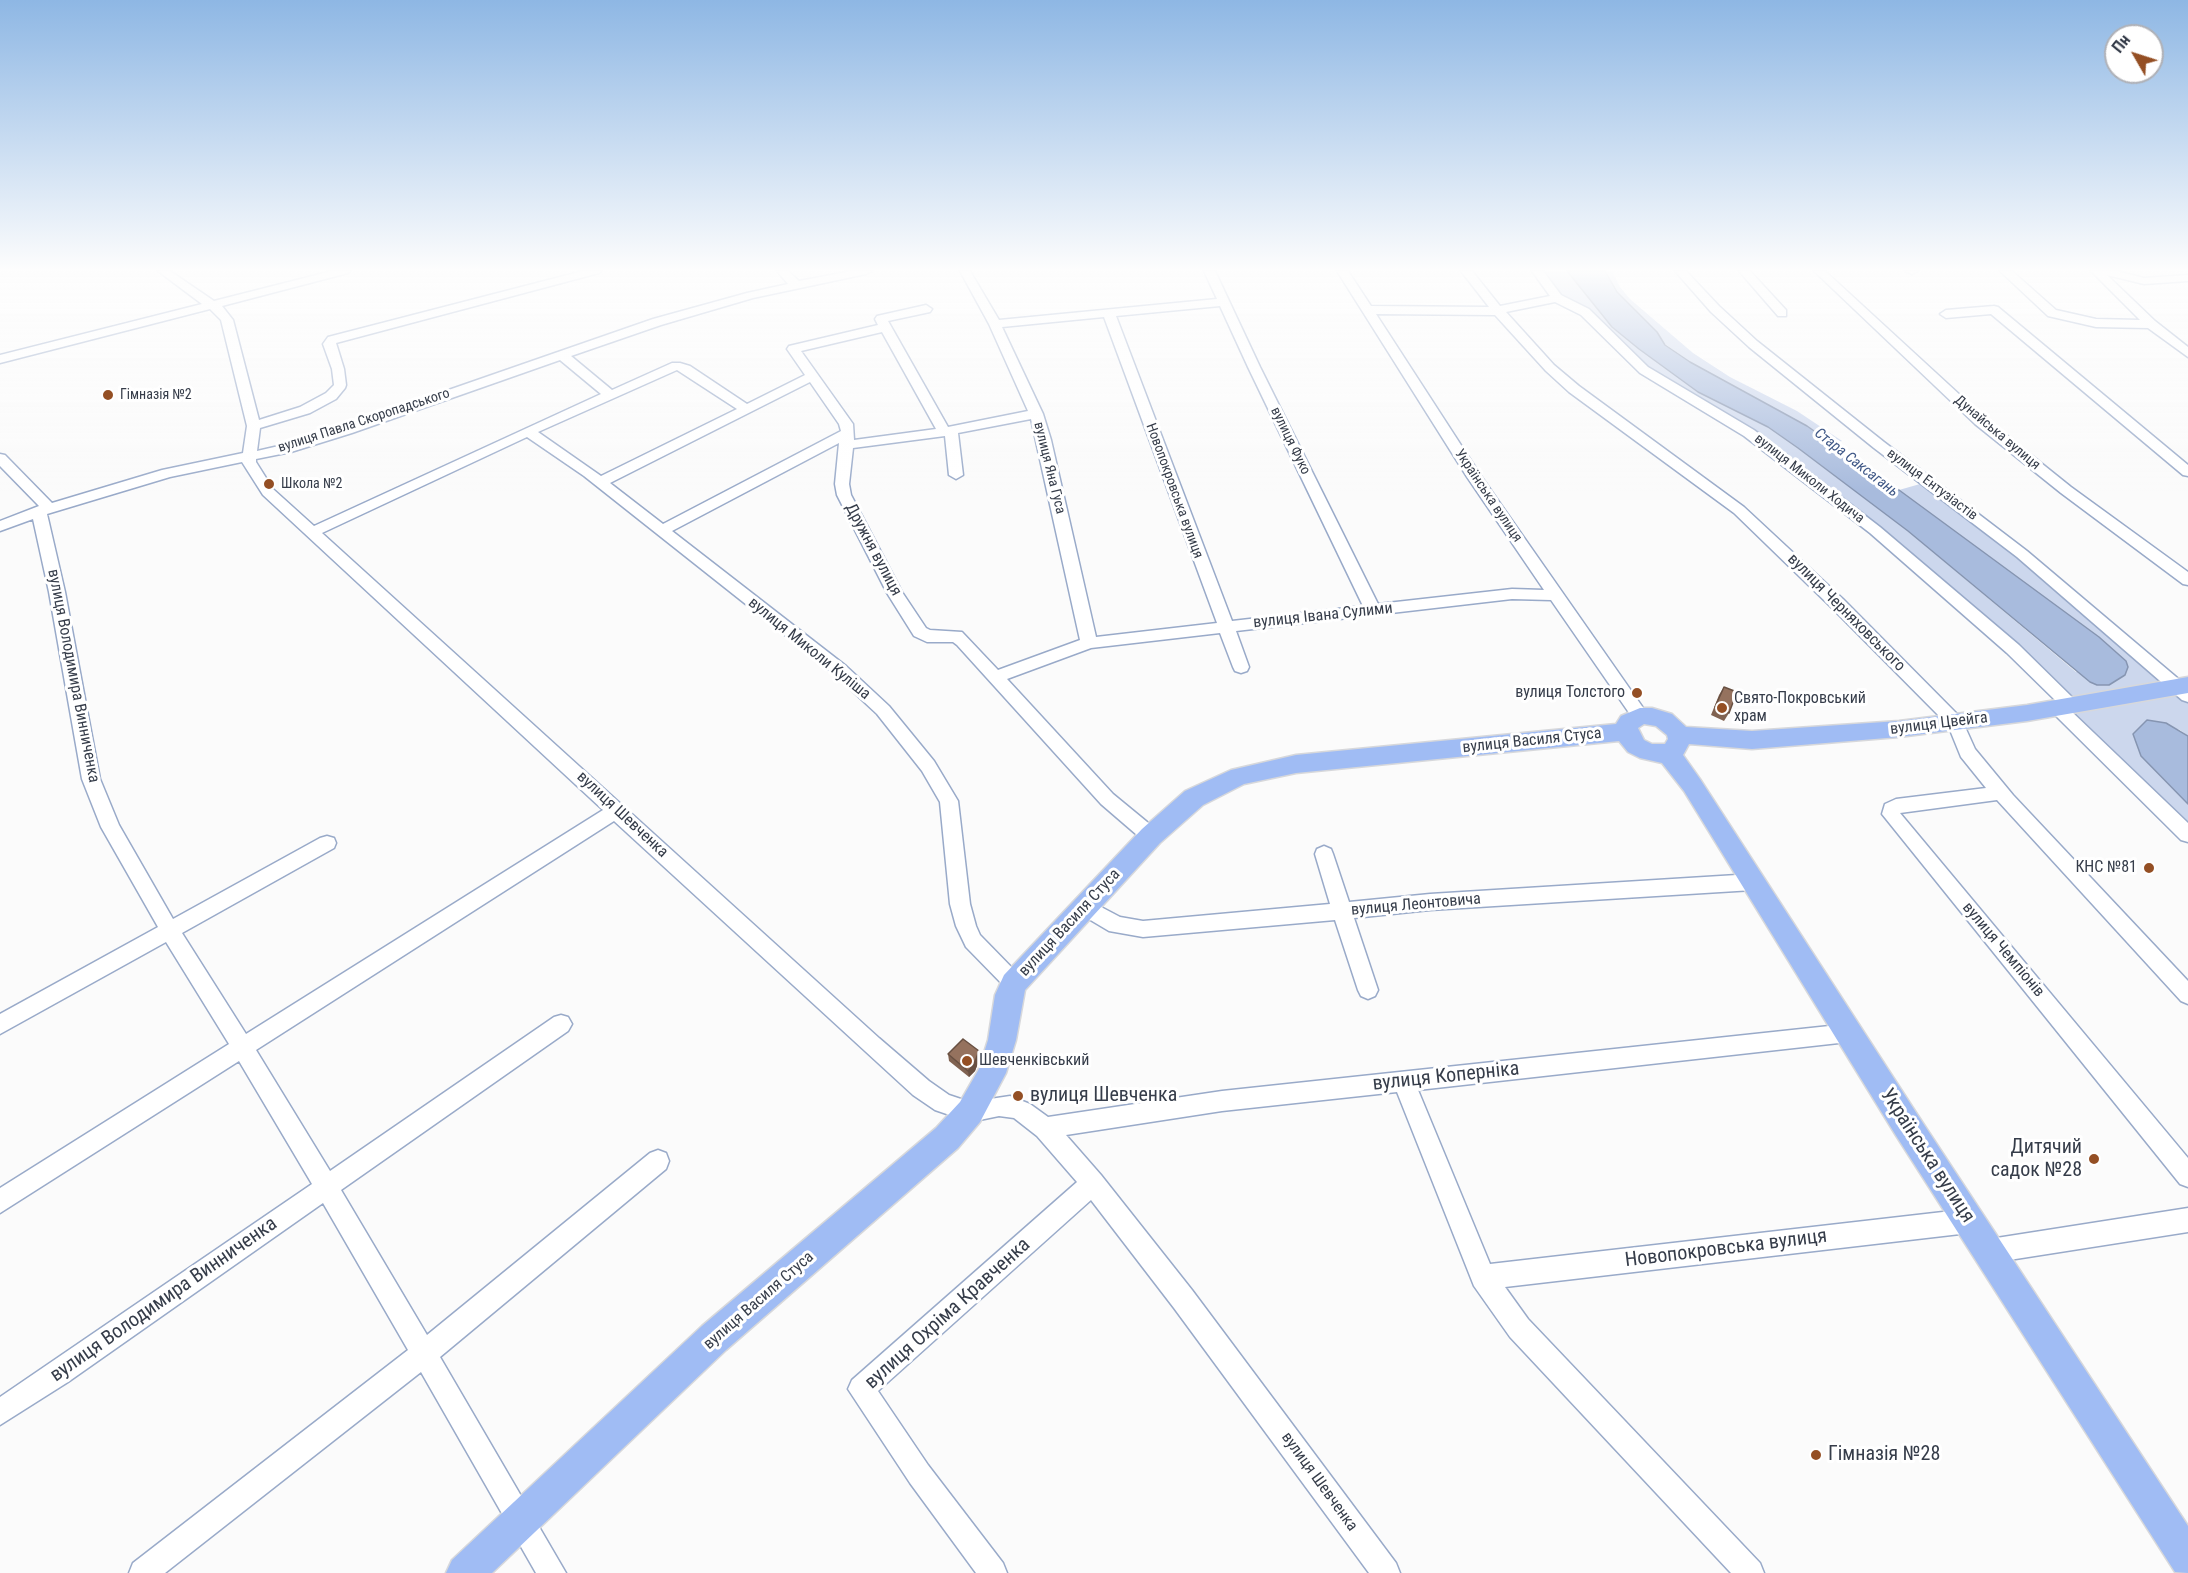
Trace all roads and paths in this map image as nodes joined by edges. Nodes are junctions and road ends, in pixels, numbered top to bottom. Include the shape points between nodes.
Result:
1 (56, 344) edge
2 (233, 344) edge
3 (329, 344) edge
4 (588, 344) edge
5 (812, 344) edge
6 (896, 344) edge
7 (1004, 344) edge
8 (1120, 344) edge
9 (1244, 344) edge
10 (1391, 344) edge
11 (1529, 344) edge
12 (1618, 344) edge
13 (1754, 344) edge
14 (1898, 344) edge
15 (2035, 344) edge
16 (560, 354) junction
17 (0, 359) edge
18 (813, 376) junction
19 (609, 394) junction
20 (746, 409) junction
21 (1036, 414) junction
22 (254, 426) junction
23 (528, 431) junction
24 (947, 431) junction
25 (847, 438) junction
26 (249, 454) junction
27 (0, 458) edge
28 (2188, 472) edge
29 (956, 475) dead end
30 (600, 482) junction
31 (44, 510) junction
32 (0, 526) edge
33 (661, 531) junction
34 (313, 532) junction
35 (2188, 580) edge
36 (1557, 595) junction
37 (1373, 610) junction
38 (1225, 627) junction
39 (1089, 644) junction
40 (1241, 667) dead end
41 (995, 677) junction
42 (2179, 689) edge
43 (2064, 706) junction
44 (1955, 722) junction
45 (1633, 724) junction
46 (1673, 744) junction
47 (2001, 793) junction
48 (617, 810) junction
49 (2188, 835) edge
50 (1151, 836) junction
51 (327, 843) dead end
52 (1324, 854) dead end
53 (1754, 882) junction
54 (1084, 906) junction
55 (1344, 912) junction
56 (170, 931) junction
57 (1014, 983) junction
58 (1368, 990) dead end
59 (2188, 995) edge
60 (561, 1024) dead end
61 (0, 1025) edge
62 (1848, 1033) junction
63 (242, 1047) junction
64 (1404, 1082) junction
65 (970, 1112) junction
66 (1045, 1128) junction
67 (658, 1161) dead end
68 (2188, 1176) edge
69 (1093, 1184) junction
70 (327, 1186) junction
71 (0, 1201) edge
72 (2188, 1220) edge
73 (1969, 1221) junction
74 (1990, 1251) junction
75 (1483, 1277) junction
76 (424, 1353) junction
77 (0, 1412) edge
78 (519, 1520) junction
79 (2188, 1559) edge
80 (143, 1573) edge
81 (465, 1573) edge
82 (552, 1573) edge
83 (993, 1573) edge
84 (1386, 1573) edge
85 (1749, 1573) edge

1 - 17 street
2 - 22 street
3 - 22 street via 340,385 331,396 305,410
4 - 16 street, вулиця Павла Скоропадського
5 - 18 street via 793,349
6 - 24 street
7 - 21 street, вулиця Яна Гуса
8 - 38 street, Новопокровська вулиця
9 - 37 street, вулиця Фуко
10 - 36 street, Українська вулиця via 1474,477
11 - 44 street, вулиця Черняховського via 1574,389 1730,503
12 - 43 street, вулиця Миколи Ходича via 1644,370 1749,433 1875,530 2013,649
13 - 42 street, вулиця Ентузіастів via 2022,554
14 - 35 street, Дунайська вулиця via 1980,421
15 - 28 street
16 - 19 street
16 - 26 street, вулиця Павла Скоропадського via 347,430 286,449
18 - 20 street
18 - 25 street via 846,424
19 - 20 street via 676,366
19 - 23 street
20 - 30 street
21 - 24 street
21 - 39 street, вулиця Яна Гуса
22 - 26 street
23 - 30 street, вулиця Миколи Куліша
23 - 34 street
24 - 25 street via 875,443
24 - 29 street
25 - 33 street
25 - 41 street, Дружня вулиця via 844,495 907,613 927,636 956,636 963,641
26 - 31 street, вулиця Павла Скоропадського via 167,473
26 - 34 street, вулиця Шевченка via 260,483
27 - 31 street
30 - 33 street, вулиця Миколи Куліша
31 - 32 street, вулиця Павла Скоропадського
31 - 56 street, вулиця Володимира Винниченка via 91,778 110,827
33 - 57 street, вулиця Миколи Куліша via 840,670 883,710 928,766 949,801 966,926 973,941
34 - 48 street, вулиця Шевченка
36 - 37 street, вулиця Івана Сулими via 1512,594
36 - 45 street, Українська вулиця
37 - 38 street, вулиця Івана Сулими
38 - 39 street, вулиця Івана Сулими
38 - 40 street, Новопокровська вулиця
39 - 41 street
41 - 50 street, Дружня вулиця via 1107,799
42 - 43 main road, вулиця Цвейга
43 - 44 main road, вулиця Цвейга
43 - 49 street, вулиця Миколи Ходича via 2087,739
44 - 46 main road, вулиця Цвейга
44 - 47 street, вулиця Черняховського via 1967,752
45 - 46 main road via 1652,716 1664,720 1673,727
45 - 46 main road via 1632,741 1642,749 1655,753
45 - 50 main road, вулиця Василя Стуса via 1255,771 1194,798
46 - 53 main road, Українська вулиця via 1692,785
47 - 59 street, вулиця Черняховського
47 - 68 street, вулиця Чемпіонів via 1896,806 1891,814
48 - 63 street
48 - 65 street, вулиця Шевченка via 871,1045 943,1103
50 - 54 main road, вулиця Василя Стуса
51 - 56 street
52 - 55 street
53 - 55 street, вулиця Леонтовича via 1430,902
53 - 62 main road, Українська вулиця
54 - 55 street, вулиця Леонтовича via 1116,925 1143,929
54 - 57 main road, вулиця Василя Стуса
55 - 58 street
56 - 61 street
56 - 63 street, вулиця Володимира Винниченка
57 - 65 main road, вулиця Василя Стуса via 992,1073
60 - 70 street, вулиця Володимира Винниченка
62 - 64 street, вулиця Коперніка
62 - 73 main road, Українська вулиця
63 - 70 street, вулиця Володимира Винниченка
63 - 71 street
64 - 66 street, вулиця Коперніка via 1221,1101
64 - 75 street
65 - 66 street, вулиця Шевченка via 1010,1106
65 - 78 main road, вулиця Василя Стуса via 931,1154 714,1338
66 - 69 street, вулиця Шевченка
67 - 76 street
69 - 83 street, вулиця Охріма Кравченка via 861,1389
69 - 84 street, вулиця Шевченка via 1184,1299
70 - 76 street, вулиця Володимира Винниченка
70 - 77 street, вулиця Володимира Винниченка
72 - 74 street
73 - 74 main road, Українська вулиця
73 - 75 street, Новопокровська вулиця
74 - 79 main road, Українська вулиця
75 - 85 street via 1519,1328
76 - 78 street, вулиця Володимира Винниченка
76 - 80 street
78 - 81 main road, вулиця Василя Стуса
78 - 82 street, вулиця Володимира Винниченка

